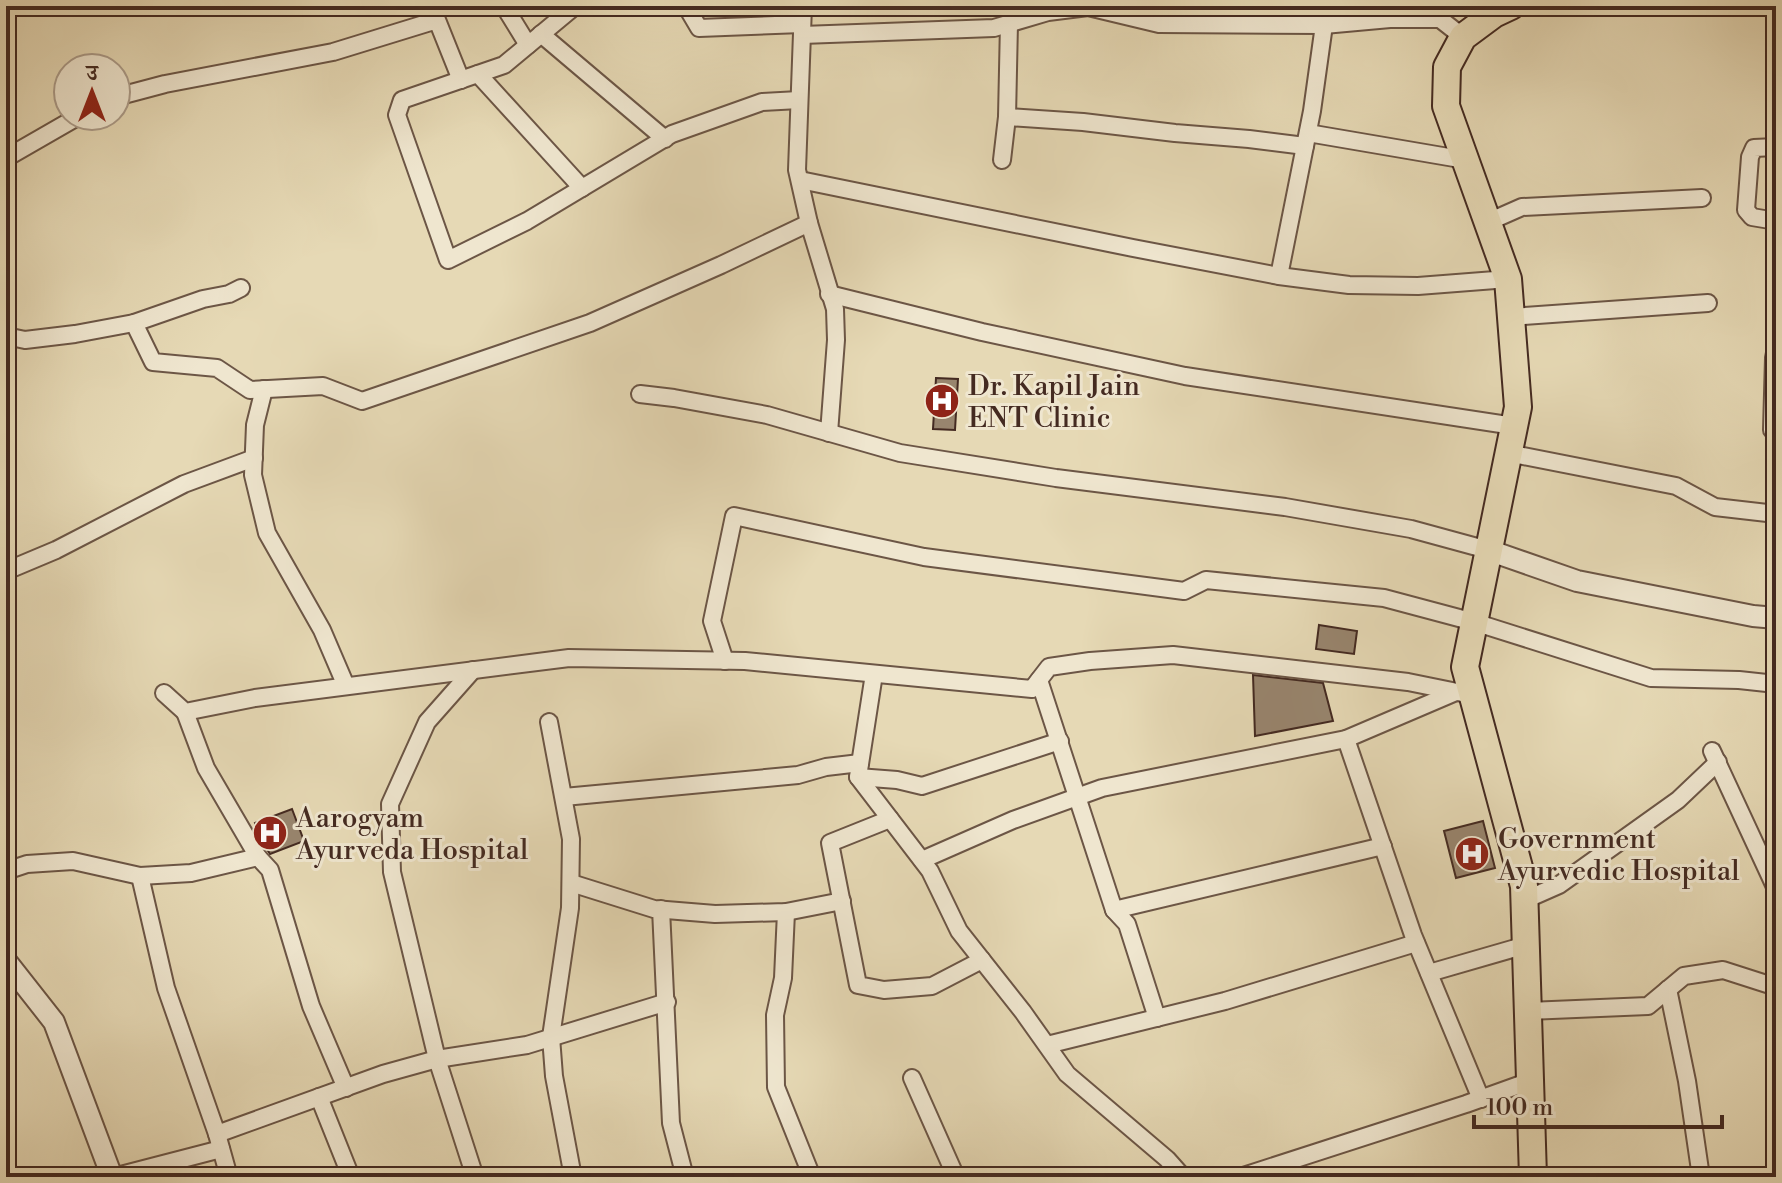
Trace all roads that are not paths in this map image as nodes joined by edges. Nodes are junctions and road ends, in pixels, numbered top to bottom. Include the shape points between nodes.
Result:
1 (504, 6) edge
2 (575, 6) edge
3 (686, 6) edge
4 (803, 6) edge
5 (1320, 6) edge
6 (1511, 6) edge
7 (1009, 23) junction
8 (1324, 25) junction
9 (802, 30) junction
10 (1463, 37) junction
11 (535, 40) junction
12 (478, 74) junction
13 (461, 80) junction
14 (132, 93) edge
15 (799, 100) junction
16 (1007, 117) junction
17 (52, 132) edge
18 (665, 139) junction
19 (1306, 140) junction
20 (1776, 147) edge
21 (6, 158) edge
22 (1002, 160) dead end
23 (1466, 160) junction
24 (800, 180) junction
25 (582, 188) junction
26 (1702, 198) dead end
27 (1776, 221) edge
28 (1488, 222) junction
29 (809, 223) junction
30 (1279, 276) junction
31 (1508, 279) junction
32 (241, 288) dead end
33 (829, 294) junction
34 (1708, 303) dead end
35 (1511, 317) junction
36 (134, 323) junction
37 (6, 336) edge
38 (1776, 348) edge
39 (264, 389) junction
40 (640, 394) dead end
41 (1514, 426) junction
42 (1772, 430) dead end
43 (829, 433) junction
44 (1508, 453) junction
45 (254, 458) junction
46 (1776, 514) edge
47 (1488, 550) junction
48 (6, 571) edge
49 (1776, 618) edge
50 (1474, 622) junction
51 (725, 661) junction
52 (473, 670) junction
53 (874, 674) junction
54 (1039, 680) junction
55 (1776, 684) edge
56 (346, 686) junction
57 (164, 693) dead end
58 (1464, 694) junction
59 (185, 712) junction
60 (549, 722) dead end
61 (1346, 739) junction
62 (1060, 741) junction
63 (859, 770) junction
64 (564, 797) junction
65 (1078, 797) junction
66 (890, 819) junction
67 (1383, 846) junction
68 (258, 857) junction
69 (922, 860) junction
70 (6, 871) edge
71 (140, 876) junction
72 (571, 883) junction
73 (1776, 889) edge
74 (1525, 900) junction
75 (842, 901) junction
76 (661, 909) junction
77 (1114, 910) junction
78 (786, 912) junction
79 (1416, 943) junction
80 (1526, 945) junction
81 (982, 960) junction
82 (6, 961) edge
83 (1429, 973) junction
84 (1776, 987) edge
85 (1668, 989) junction
86 (667, 1002) junction
87 (1528, 1011) junction
88 (1157, 1018) junction
89 (551, 1037) junction
90 (1047, 1045) junction
91 (437, 1059) junction
92 (912, 1078) dead end
93 (1530, 1081) junction
94 (346, 1088) junction
95 (319, 1097) junction
96 (1481, 1099) junction
97 (219, 1142) junction
98 (112, 1177) edge
99 (229, 1177) edge
100 (351, 1177) edge
101 (475, 1177) edge
102 (573, 1177) edge
103 (685, 1177) edge
104 (812, 1177) edge
105 (956, 1177) edge
106 (1183, 1177) edge
107 (1240, 1177) edge
108 (1533, 1177) edge
109 (1701, 1177) edge

1 - 11 street
2 - 11 street
3 - 9 street via 699,28
4 - 9 street
5 - 8 street
6 - 10 main road
7 - 8 street via 1088,7 1159,24
7 - 9 street via 994,28
7 - 16 street
8 - 10 street via 1440,19
8 - 19 street
9 - 15 street
10 - 23 main road via 1447,67 1446,106
11 - 12 street via 504,65
11 - 18 street
12 - 13 street
12 - 25 street
13 - 14 street via 437,20 333,52
13 - 25 street via 402,100 397,115 448,260
15 - 18 street via 762,102
15 - 24 street
16 - 19 street
16 - 22 street
17 - 21 street
18 - 25 street
19 - 23 street
19 - 30 street
20 - 27 street via 1754,148 1746,210 1752,217
23 - 28 main road
24 - 29 street
24 - 30 street
26 - 28 street via 1522,207
28 - 31 main road
29 - 33 street
29 - 39 street via 590,323 362,401 323,386
30 - 31 street via 1418,286
31 - 35 main road
32 - 36 street
33 - 41 street via 1185,376
33 - 43 street via 836,340
34 - 35 street
35 - 41 main road via 1518,407
36 - 37 street via 25,340
36 - 39 street via 153,362 217,368 250,390
38 - 42 street
39 - 45 street
40 - 43 street via 767,415
41 - 44 main road
43 - 47 street via 900,453 1301,510 1411,529
44 - 46 street via 1676,486 1715,507
44 - 47 main road
45 - 48 street via 184,484
45 - 56 street via 267,533 322,630
47 - 49 street via 1577,581
47 - 50 main road
50 - 51 street via 1384,598 1206,580 1184,591 924,557 734,516 712,621
50 - 55 street via 1651,678
50 - 58 main road
51 - 52 street via 569,658
51 - 53 street
52 - 56 street
52 - 91 street via 427,722 390,804 392,872
53 - 54 street via 1032,689
53 - 63 street
54 - 58 street via 1049,667 1173,655 1408,682
54 - 62 street
56 - 59 street
57 - 59 street
58 - 61 street
58 - 74 main road
59 - 68 street via 206,768
60 - 64 street
61 - 65 street
61 - 67 street
62 - 63 street via 922,786
62 - 65 street
63 - 64 street via 826,767 798,775
63 - 66 street
64 - 72 street
65 - 69 street
65 - 77 street
66 - 69 street
66 - 75 street via 830,843
67 - 77 street
67 - 79 street
68 - 71 street via 191,873
68 - 94 street via 270,870 311,1006
69 - 81 street via 959,931
70 - 71 street via 73,861
71 - 97 street via 166,988
72 - 76 street
72 - 89 street
73 - 74 street via 1715,756 1678,800 1559,885
74 - 80 main road
75 - 78 street
75 - 81 street via 858,985 884,990 932,986
76 - 78 street
76 - 86 street
77 - 88 street via 1127,924
78 - 104 street via 783,978 775,1015 776,1087
79 - 83 street
79 - 88 street
80 - 83 street
80 - 87 main road
81 - 90 street
82 - 98 street via 54,1022
83 - 96 street
84 - 85 street via 1723,970 1684,976
85 - 87 street via 1648,1006
85 - 109 street
86 - 89 street
86 - 103 street via 671,1123
87 - 93 main road
88 - 90 street
89 - 91 street
89 - 102 street
90 - 106 street via 1067,1074
91 - 94 street
91 - 101 street
92 - 105 street
93 - 96 street
93 - 108 main road
94 - 95 street
95 - 97 street
95 - 100 street
96 - 107 street
97 - 98 street
97 - 99 street

